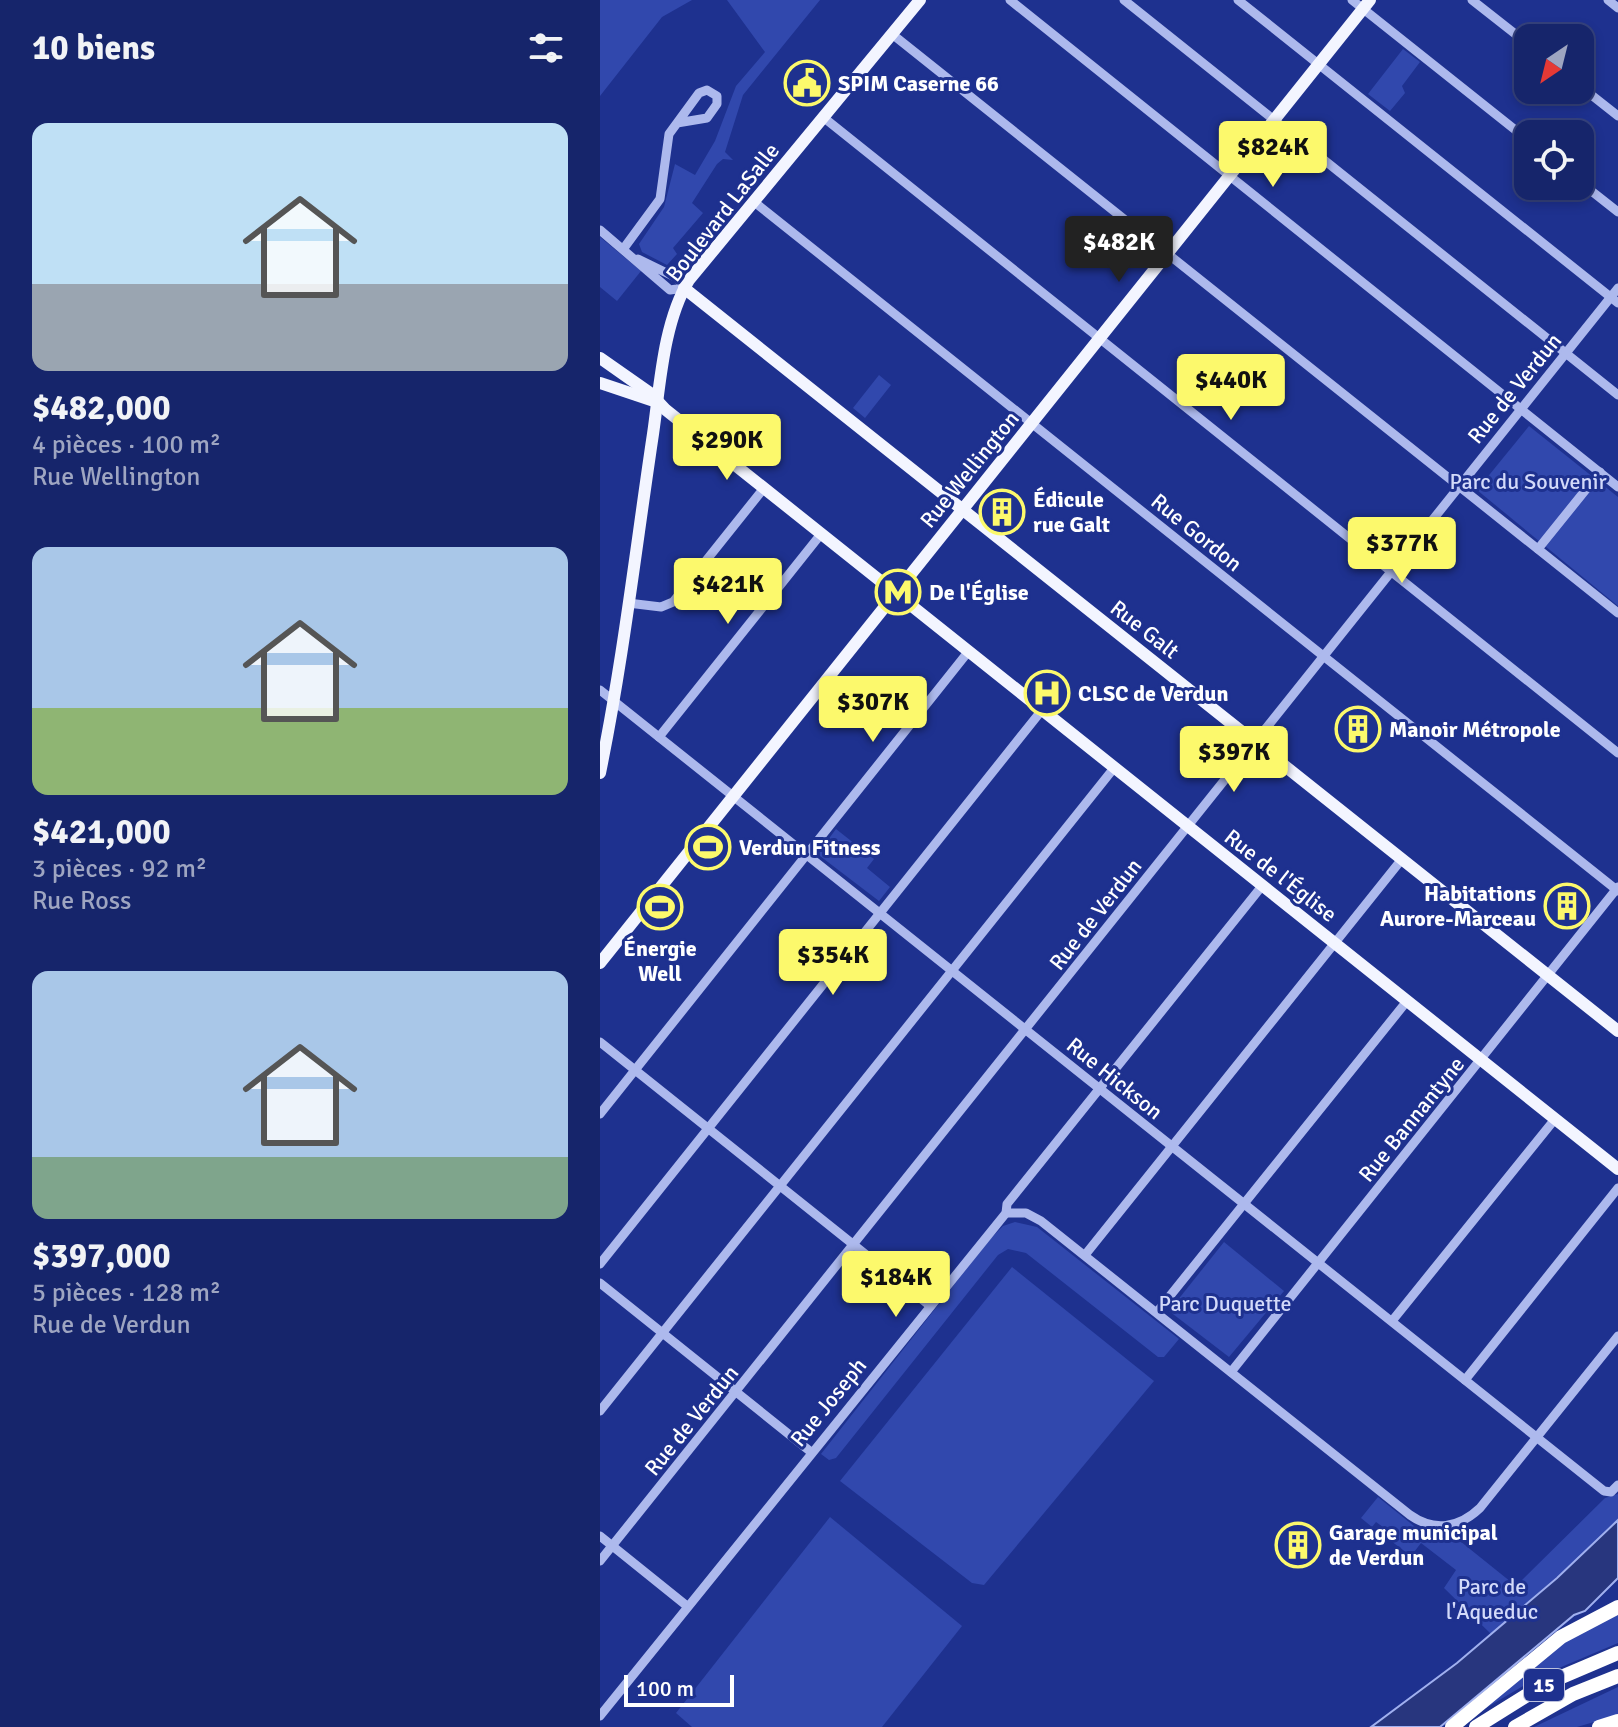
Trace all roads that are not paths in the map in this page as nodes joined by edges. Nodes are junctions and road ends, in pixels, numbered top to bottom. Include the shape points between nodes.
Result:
1 (920, 0) edge
2 (1010, 0) edge
3 (1124, 0) edge
4 (1238, 0) edge
5 (1472, 0) edge
6 (1608, 0) edge
7 (1362, 3) edge
8 (1618, 8) edge
9 (1514, 33) edge
10 (892, 34) junction
11 (1319, 64) junction
12 (1594, 97) edge
13 (1618, 116) edge
14 (823, 117) junction
15 (1274, 120) junction
16 (677, 123) junction
17 (1514, 128) edge
18 (1230, 175) junction
19 (1594, 193) edge
20 (753, 201) junction
21 (1618, 212) edge
22 (600, 230) edge
23 (624, 248) junction
24 (1167, 253) junction
25 (684, 288) junction
26 (1618, 288) edge
27 (1614, 300) edge
28 (1099, 338) junction
29 (1566, 353) junction
30 (600, 358) edge
31 (600, 383) edge
32 (1618, 395) edge
33 (657, 402) junction
34 (1521, 408) junction
35 (1031, 423) junction
36 (1600, 472) junction
37 (1459, 486) junction
38 (1618, 487) edge
39 (764, 488) junction
40 (963, 509) junction
41 (821, 534) junction
42 (1538, 549) junction
43 (1392, 571) junction
44 (895, 593) junction
45 (628, 603) junction
46 (1618, 613) edge
47 (968, 652) junction
48 (1324, 657) junction
49 (600, 690) edge
50 (614, 701) junction
51 (1042, 710) junction
52 (659, 737) junction
53 (1255, 742) junction
54 (1618, 753) edge
55 (1114, 768) junction
56 (600, 773) edge
57 (733, 796) junction
58 (1187, 827) junction
59 (807, 855) junction
60 (1402, 859) junction
61 (1262, 886) junction
62 (1617, 889) edge
63 (879, 913) junction
64 (1335, 943) junction
65 (600, 963) edge
66 (951, 970) junction
67 (1549, 975) junction
68 (1407, 1001) junction
69 (1026, 1030) junction
70 (1618, 1031) edge
71 (600, 1042) edge
72 (1481, 1059) junction
73 (635, 1070) junction
74 (1100, 1088) junction
75 (600, 1114) edge
76 (1555, 1119) junction
77 (708, 1128) junction
78 (1172, 1146) junction
79 (1618, 1169) edge
80 (780, 1185) junction
81 (1618, 1188) edge
82 (1244, 1204) junction
83 (1006, 1213) junction
84 (855, 1244) junction
85 (1085, 1255) junction
86 (1319, 1263) junction
87 (600, 1264) edge
88 (600, 1283) edge
89 (929, 1305) junction
90 (1157, 1312) junction
91 (1392, 1321) junction
92 (663, 1333) junction
93 (1618, 1336) edge
94 (1231, 1372) junction
95 (1465, 1380) junction
96 (736, 1392) junction
97 (600, 1411) edge
98 (1537, 1437) junction
99 (811, 1452) junction
100 (1618, 1485) edge
101 (600, 1536) edge
102 (613, 1546) junction
103 (600, 1561) edge
104 (687, 1606) junction
105 (1618, 1607) edge
106 (1618, 1653) edge
107 (1618, 1676) edge
108 (600, 1716) edge
109 (1618, 1721) edge
110 (1452, 1727) edge
111 (1476, 1727) edge
112 (1515, 1727) edge
113 (1599, 1727) edge

1 - 10 main road, Boulevard LaSalle
2 - 18 street
3 - 15 street
4 - 11 street
5 - 9 street
6 - 8 street
7 - 11 main road, Rue Wellington
7 - 17 street
10 - 14 main road, Boulevard LaSalle
10 - 24 street
11 - 15 main road, Rue Wellington
11 - 27 street
12 - 13 street
14 - 20 main road, Boulevard LaSalle
14 - 28 street
15 - 18 main road, Rue Wellington
15 - 29 street
16 - 16 street via 707,118 717,96 707,90 699,93
16 - 23 street via 666,140 660,199
18 - 24 main road, Rue Wellington
18 - 34 street
19 - 21 street
20 - 25 main road, Boulevard LaSalle
20 - 35 street, Rue Gordon
22 - 23 street, Rue Galt
23 - 25 street, Rue Galt via 670,290
24 - 28 main road, Rue Wellington
24 - 37 street
25 - 33 main road, Boulevard LaSalle
25 - 40 main road, Rue Galt
26 - 27 street, Rue de Verdun
27 - 29 street, Rue de Verdun
28 - 35 main road, Rue Wellington
28 - 43 street
29 - 32 street
29 - 34 street, Rue de Verdun
30 - 33 main road, Rue de l'Église
31 - 33 main road, Rue de l'Église
33 - 39 main road, Rue de l'Église
33 - 45 main road, Boulevard LaSalle
34 - 36 street
34 - 37 street, Rue de Verdun
35 - 40 main road, Rue Wellington
35 - 48 street, Rue Gordon
36 - 38 street
36 - 42 street
37 - 42 street
37 - 43 street, Rue de Verdun
39 - 41 main road, Rue de l'Église
39 - 45 street via 673,602 661,607
40 - 44 main road, Rue Wellington
40 - 53 main road, Rue Galt
41 - 44 main road, Rue de l'Église
41 - 52 street
42 - 46 street
43 - 48 street, Rue de Verdun
43 - 54 street
44 - 47 main road, Rue de l'Église
44 - 57 main road, Rue Wellington
45 - 50 main road, Boulevard LaSalle
47 - 51 main road, Rue de l'Église
47 - 59 street
48 - 53 street, Rue de Verdun
48 - 62 street, Rue Gordon
49 - 50 street, Rue Hickson
50 - 52 street, Rue Hickson
50 - 56 main road, Boulevard LaSalle
51 - 55 main road, Rue de l'Église
51 - 63 street
52 - 57 street, Rue Hickson
53 - 58 street, Rue de Verdun
53 - 60 main road, Rue Galt
55 - 58 main road, Rue de l'Église
55 - 66 street
57 - 59 street, Rue Hickson
57 - 65 main road, Rue Wellington
58 - 61 main road, Rue de l'Église
58 - 69 street, Rue de Verdun
59 - 63 street, Rue Hickson
59 - 73 street
60 - 64 street
60 - 67 main road, Rue Galt
61 - 64 main road, Rue de l'Église
61 - 74 street, Rue Joseph
62 - 67 street, Rue Bannantyne
63 - 66 street, Rue Hickson
63 - 77 street
64 - 68 main road, Rue de l'Église
64 - 78 street
66 - 69 street, Rue Hickson
66 - 80 street
67 - 70 main road, Rue Galt
67 - 72 street, Rue Bannantyne
68 - 72 main road, Rue de l'Église
68 - 82 street
69 - 74 street, Rue Hickson
69 - 84 street, Rue de Verdun
71 - 73 street
72 - 76 main road, Rue de l'Église
72 - 86 street, Rue Bannantyne
73 - 75 street
73 - 77 street
74 - 78 street, Rue Hickson
74 - 83 street, Rue Joseph via 1007,1204
76 - 79 main road, Rue de l'Église
76 - 91 street
77 - 80 street
77 - 87 street
78 - 82 street, Rue Hickson
78 - 85 street
80 - 84 street
80 - 92 street
81 - 95 street
82 - 86 street, Rue Hickson
82 - 90 street
83 - 85 street via 1033,1216
83 - 89 street, Rue Joseph
84 - 89 street
84 - 96 street, Rue de Verdun
85 - 90 street
86 - 91 street, Rue Hickson
86 - 94 street, Rue Bannantyne
88 - 92 street
89 - 99 street, Rue Joseph
90 - 94 street
91 - 95 street, Rue Hickson
92 - 96 street
92 - 97 street
93 - 98 street
94 - 98 street via 1410,1516 1433,1525 1451,1525 1471,1516
95 - 98 street, Rue Hickson
96 - 99 street
96 - 102 street, Rue de Verdun
98 - 100 street, Rue Hickson via 1607,1493
99 - 104 street, Rue Joseph
101 - 102 street
102 - 103 street, Rue de Verdun
102 - 104 street
104 - 108 street, Rue Joseph
105 - 110 highway via 1561,1637
106 - 111 highway, 15 via 1545,1684
107 - 112 highway, 15
109 - 113 highway

